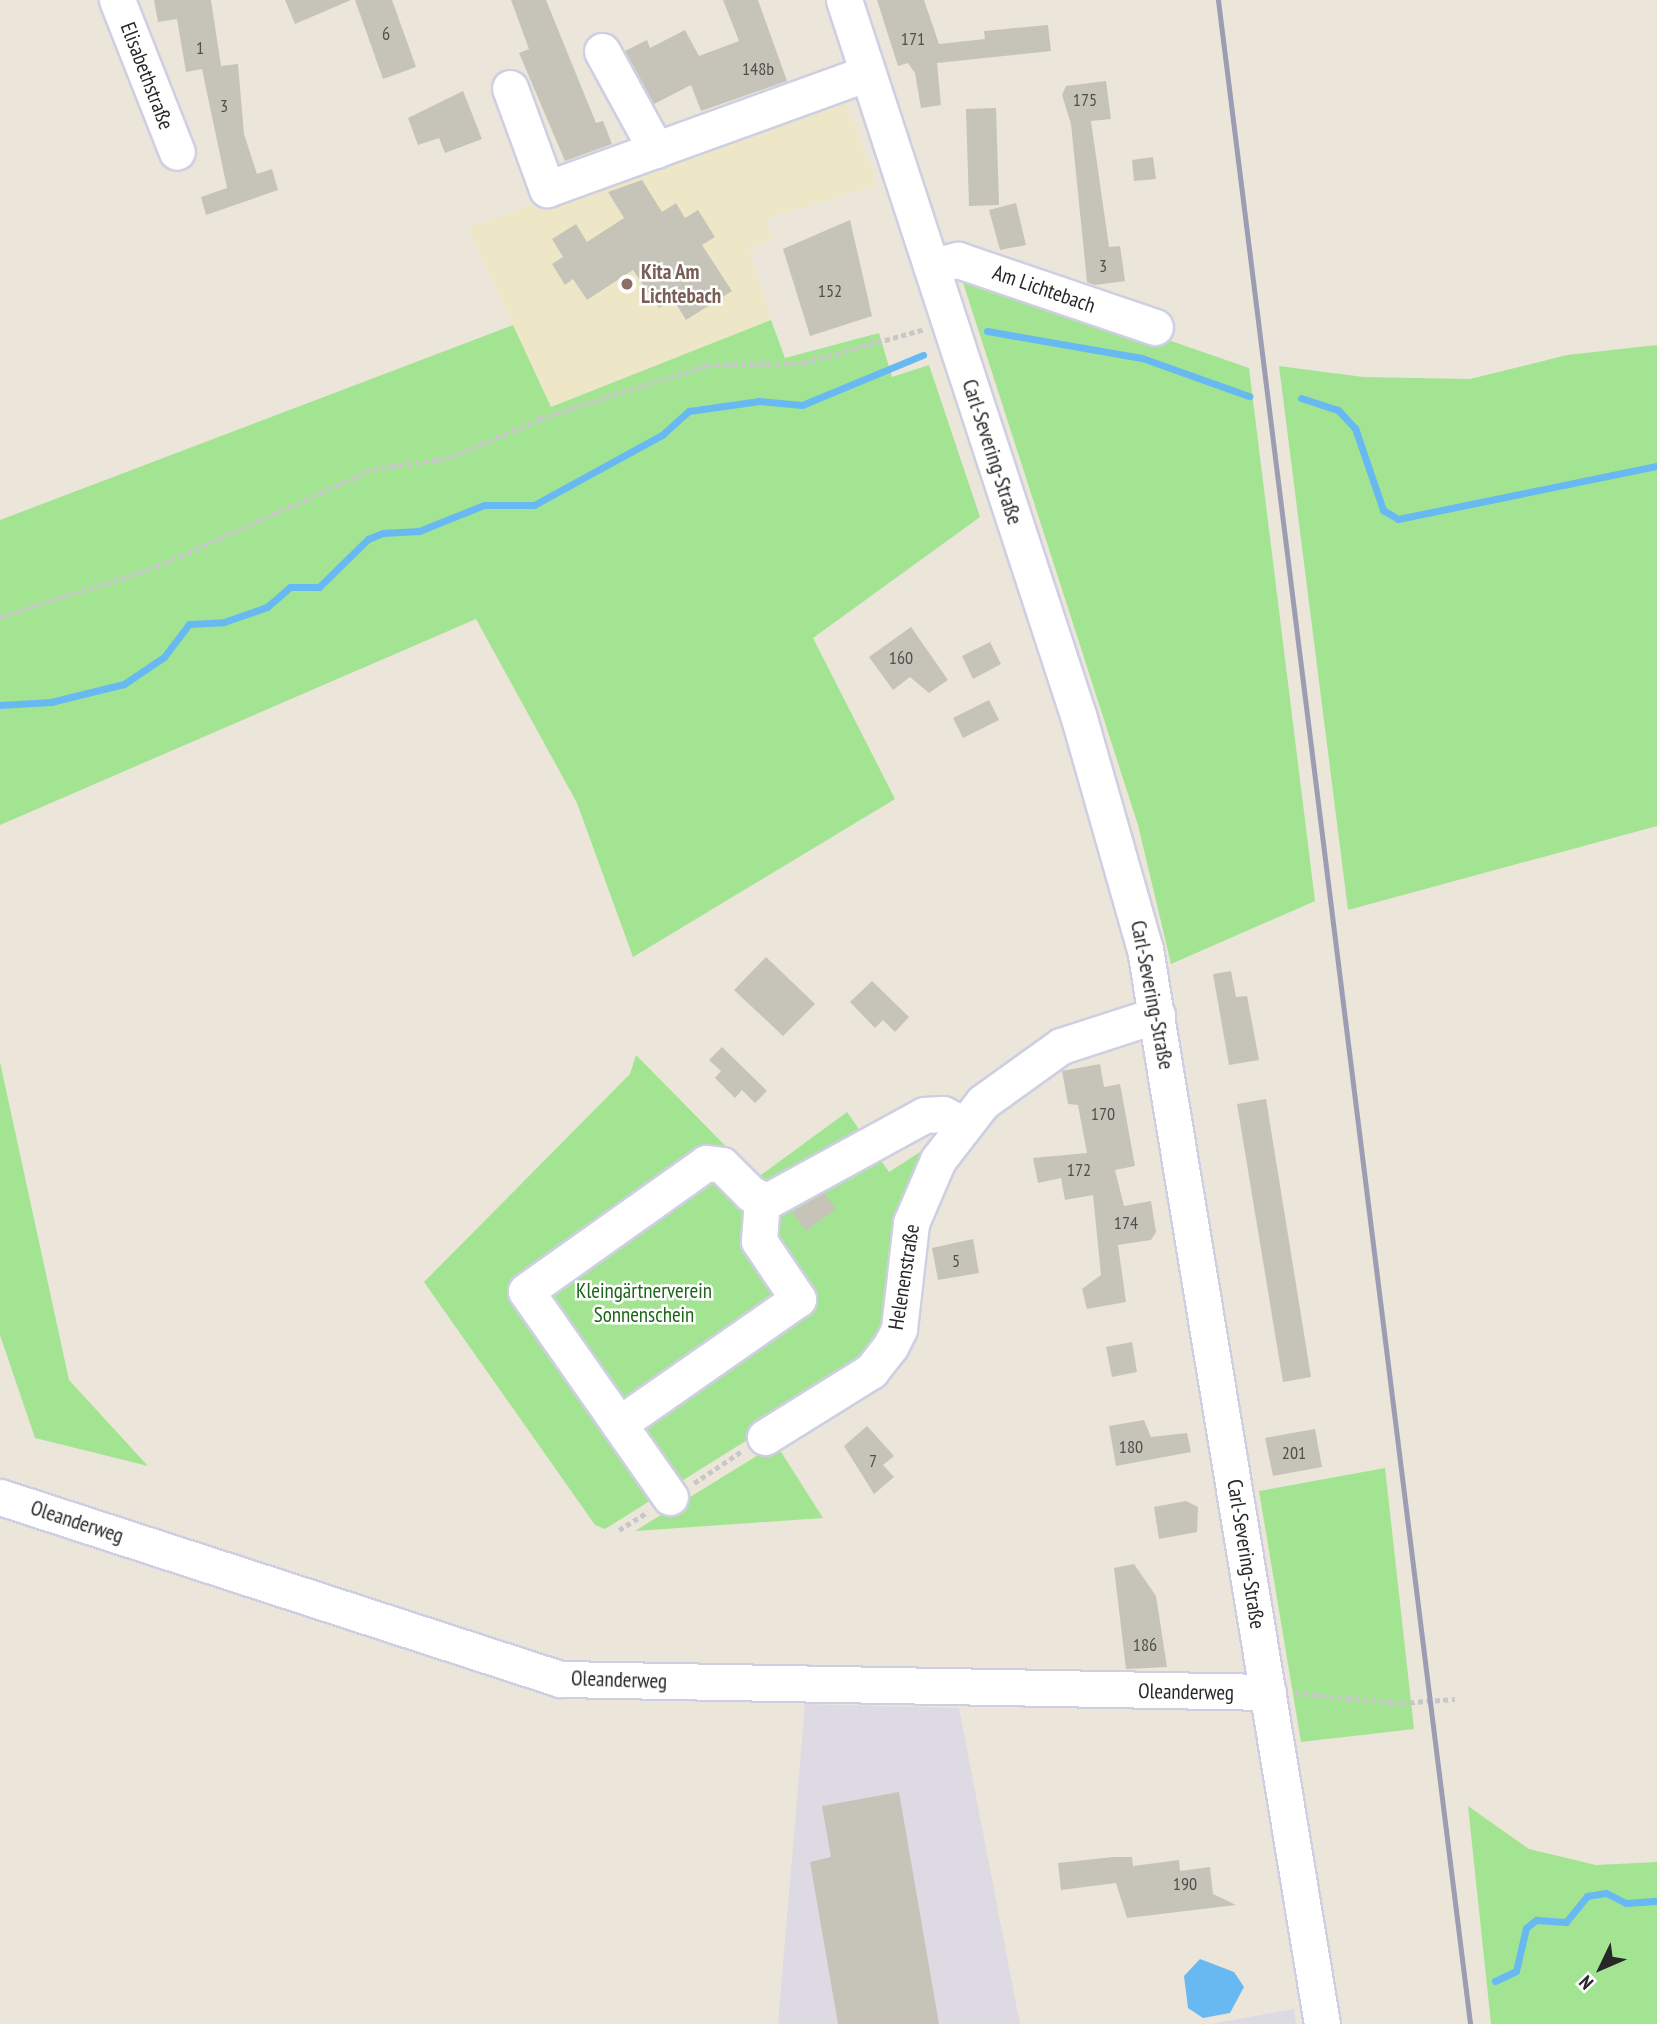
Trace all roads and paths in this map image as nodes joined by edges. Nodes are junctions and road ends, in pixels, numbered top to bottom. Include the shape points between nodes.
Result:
1 (117, 0) edge
2 (844, 0) edge
3 (602, 51) dead end
4 (868, 73) junction
5 (510, 88) dead end
6 (656, 150) junction
7 (177, 152) dead end
8 (931, 266) junction
9 (950, 322) junction
10 (1155, 327) dead end
11 (0, 617) edge
12 (1157, 1015) junction
13 (963, 1124) junction
14 (762, 1199) junction
15 (619, 1424) junction
16 (765, 1437) dead end
17 (0, 1497) edge
18 (670, 1497) dead end
19 (1268, 1692) junction
20 (1455, 1699) dead end
21 (1322, 2024) edge

1 - 7 street, Elisabethstraße
2 - 4 street, Carl-Severing-Straße
3 - 6 street
4 - 6 street
4 - 8 street, Carl-Severing-Straße
5 - 6 street via 547,189
8 - 9 street, Carl-Severing-Straße
8 - 10 street, Am Lichtebach via 958,261
9 - 11 path via 803,363 707,365 540,419 449,458 373,469 156,567
9 - 12 street, Carl-Severing-Straße via 1115,836
12 - 13 street, Helenenstraße via 1104,1027 1040,1057
12 - 19 street, Carl-Severing-Straße
13 - 14 street via 943,1114 923,1115
13 - 16 street, Helenenstraße via 938,1160 911,1223 899,1329 890,1347 871,1371
14 - 15 street via 759,1241 798,1299
14 - 15 street via 722,1165 706,1163 526,1291
15 - 18 street
17 - 19 street, Oleanderweg via 560,1679
19 - 20 path via 1401,1703
19 - 21 street, Carl-Severing-Straße

